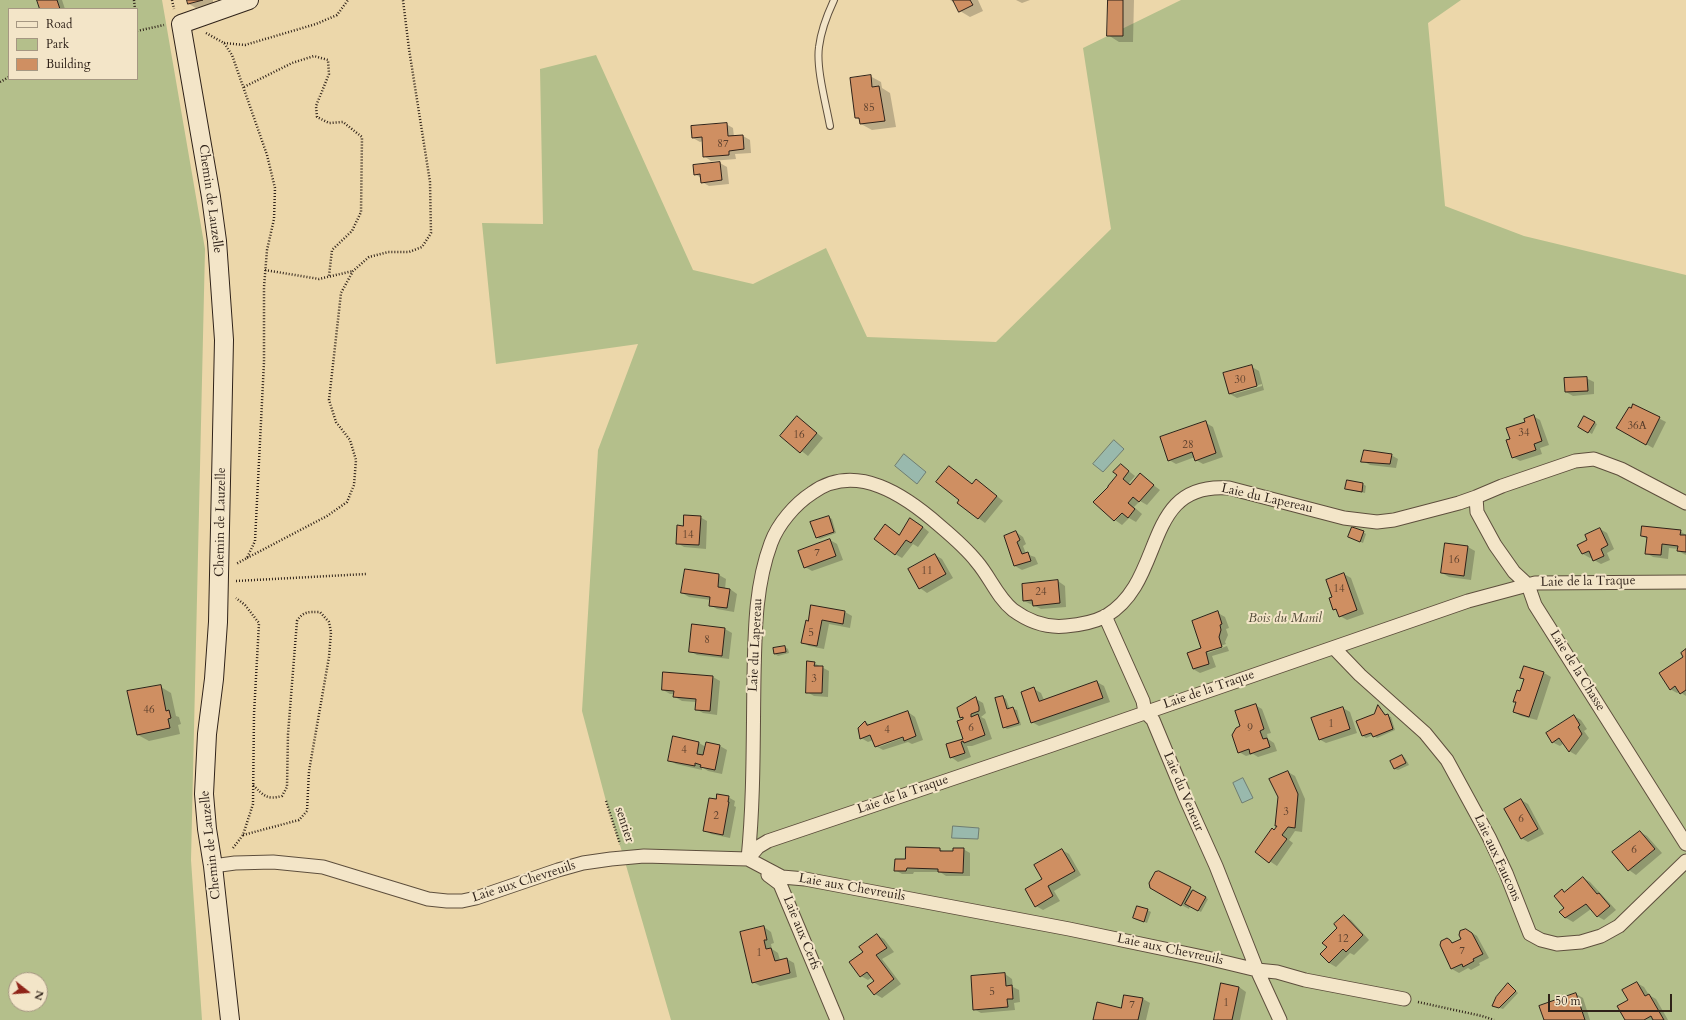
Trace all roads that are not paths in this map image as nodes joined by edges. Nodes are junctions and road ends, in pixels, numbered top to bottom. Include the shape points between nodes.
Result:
1 (249, 0) edge
2 (834, 0) edge
3 (830, 126) dead end
4 (1476, 497) junction
5 (1686, 502) edge
6 (1686, 582) edge
7 (1528, 585) junction
8 (1105, 616) junction
9 (1334, 648) junction
10 (1145, 712) junction
11 (1686, 844) edge
12 (748, 859) junction
13 (1686, 861) edge
14 (216, 865) junction
15 (1257, 970) junction
16 (1404, 999) road end
17 (230, 1020) edge
18 (836, 1020) edge
19 (1280, 1020) edge

1 - 14 street, Chemin de Lauzelle via 184,23 211,197 222,295 224,366 219,581 215,659 204,764 206,829
2 - 3 lane via 823,24 818,48
4 - 5 street, Laie du Lapereau via 1568,464 1594,459 1621,469
4 - 7 street, Laie de la Chasse via 1477,512 1495,545 1514,572
4 - 8 street, Laie du Lapereau via 1421,514 1377,522 1344,518 1229,488 1198,489 1179,500 1170,511 1140,580 1125,600
6 - 7 street, Laie de la Traque
7 - 9 street, Laie de la Traque via 1468,601
7 - 11 street, Laie de la Chasse via 1535,605
8 - 10 street, Laie du Veneur via 1143,701
8 - 12 street, Laie du Lapereau via 1087,623 1064,626 1052,626 1025,618 1003,602 978,563 961,543 903,497 877,485 858,480 839,480 821,486 804,498 782,522 772,542 760,585 756,620
9 - 10 street, Laie de la Traque
9 - 13 street, Laie aux Faucons via 1425,733 1447,760 1489,837 1530,934 1557,944 1580,942 1607,933 1629,917
10 - 12 street, Laie de la Traque via 768,840
10 - 15 street, Laie du Veneur via 1153,720 1216,866
12 - 14 street, Laie aux Chevreuils via 644,856 582,863 462,901 428,899 337,871 300,864 273,862
12 - 15 street, Laie aux Chevreuils via 782,877 805,879 1069,929
12 - 18 street, Laie aux Cerfs via 780,884
14 - 17 street, Chemin de Lauzelle
15 - 16 street, Laie aux Chevreuils
15 - 19 street, Laie du Veneur

